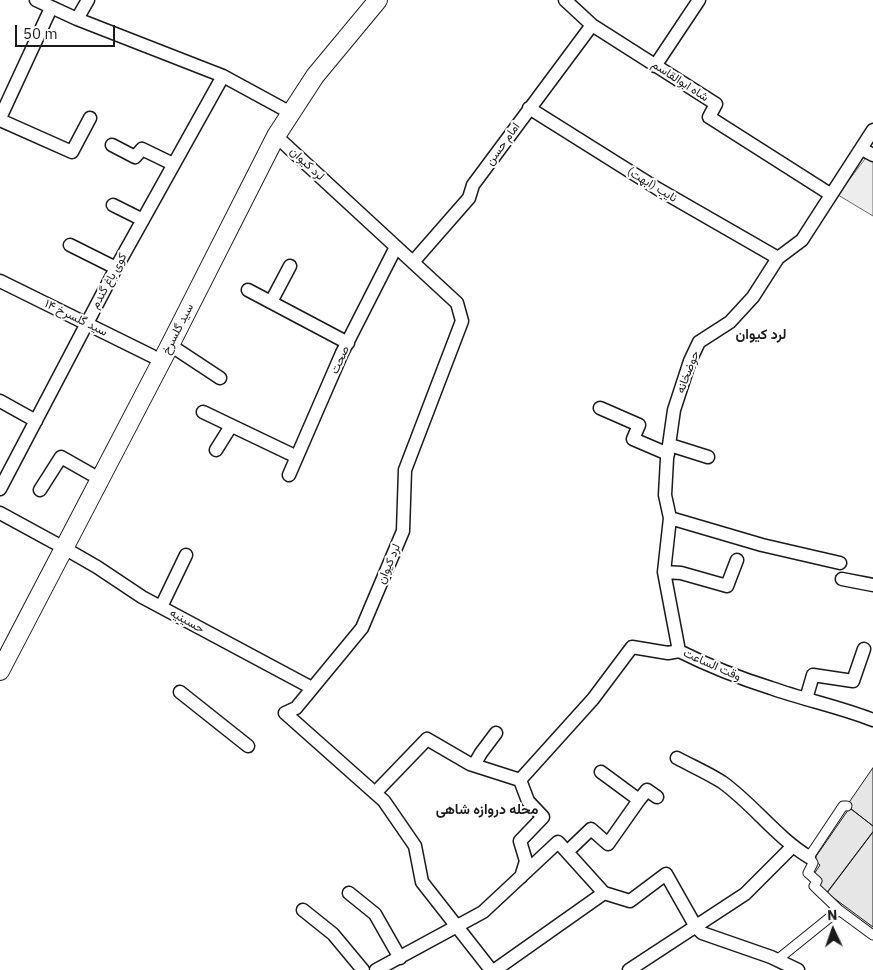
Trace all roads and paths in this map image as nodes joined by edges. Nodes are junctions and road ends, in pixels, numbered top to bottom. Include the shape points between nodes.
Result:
1 (36, 0) edge
2 (88, 0) edge
3 (364, 0) edge
4 (378, 0) edge
5 (565, 0) edge
6 (700, 0) edge
7 (51, 8) junction
8 (77, 19) junction
9 (592, 25) junction
10 (655, 66) junction
11 (223, 76) junction
12 (529, 108) junction
13 (286, 111) junction
14 (90, 118) dead end
15 (0, 119) edge
16 (873, 130) edge
17 (273, 133) junction
18 (112, 145) dead end
19 (867, 152) edge
20 (173, 164) junction
21 (830, 194) junction
22 (113, 205) dead end
23 (143, 220) junction
24 (70, 245) dead end
25 (396, 247) junction
26 (778, 258) junction
27 (413, 262) junction
28 (290, 266) dead end
29 (116, 268) junction
30 (0, 281) edge
31 (248, 290) dead end
32 (271, 302) junction
33 (86, 324) junction
34 (348, 343) junction
35 (170, 346) junction
36 (152, 356) junction
37 (220, 378) dead end
38 (0, 401) edge
39 (600, 408) dead end
40 (203, 412) dead end
41 (36, 421) junction
42 (231, 426) junction
43 (669, 449) junction
44 (216, 450) dead end
45 (297, 457) junction
46 (708, 457) dead end
47 (91, 474) junction
48 (289, 476) dead end
49 (0, 489) edge
50 (40, 490) dead end
51 (0, 513) edge
52 (670, 518) junction
53 (60, 546) junction
54 (186, 556) dead end
55 (737, 560) dead end
56 (840, 563) dead end
57 (664, 572) junction
58 (842, 579) dead end
59 (873, 585) edge
60 (161, 607) junction
61 (864, 650) dead end
62 (679, 651) junction
63 (1, 662) edge
64 (312, 688) junction
65 (180, 692) dead end
66 (806, 699) junction
67 (873, 720) edge
68 (496, 734) dead end
69 (248, 746) dead end
70 (678, 758) dead end
71 (474, 766) junction
72 (601, 772) dead end
73 (520, 780) junction
74 (375, 793) junction
75 (657, 798) dead end
76 (639, 800) junction
77 (847, 806) dead end
78 (792, 847) junction
79 (567, 852) junction
80 (809, 857) junction
81 (521, 877) junction
82 (349, 893) dead end
83 (604, 893) junction
84 (303, 910) dead end
85 (839, 910) junction
86 (457, 927) junction
87 (696, 927) junction
88 (873, 935) edge
89 (400, 958) junction
90 (777, 960) junction
91 (363, 970) edge
92 (376, 970) edge
93 (491, 970) edge
94 (495, 970) edge
95 (629, 970) edge
96 (798, 970) edge

1 - 7 street
2 - 8 street
3 - 13 main road, سید گلسرخ via 307,70
4 - 13 main road, سید گلسرخ
5 - 9 street, شاه ابوالقاسم
6 - 10 street
7 - 8 street
7 - 15 street
8 - 11 street
9 - 10 street, شاه ابوالقاسم
9 - 12 street, امام حسن
10 - 21 street, شاه ابوالقاسم via 716,104 709,117
11 - 13 street
11 - 20 street, کوی باغ گندم
12 - 26 street, نایب (ابهت) via 658,189
12 - 27 street, امام حسن via 473,185 469,198
13 - 17 main road, سید گلسرخ
14 - 15 street via 72,152
16 - 19 street
17 - 25 street, لرد کیوان
17 - 35 main road, سید گلسرخ
17 - 36 main road, سید گلسرخ
18 - 20 street via 135,157 142,149
19 - 21 street
20 - 23 street, کوی باغ گندم
21 - 26 street, حوضخانه via 802,240
22 - 23 street
23 - 29 street, کوی باغ گندم
24 - 29 street
25 - 27 street, لرد کیوان
25 - 34 street, صحت
26 - 43 street, حوضخانه via 753,297 730,322 699,342 674,410
27 - 64 street, لرد کیوان via 457,303 462,321 405,470 403,531 362,628
28 - 32 street
29 - 33 street, کوی باغ گندم
30 - 33 street, سید گلسرخ ۱۴
31 - 32 street
32 - 34 street
33 - 36 street, سید گلسرخ ۱۴
33 - 41 street, کوی باغ گندم
34 - 45 street, صحت
35 - 37 street
35 - 53 main road, سید گلسرخ
36 - 47 main road, سید گلسرخ
38 - 41 street
39 - 43 street via 639,425 633,439
40 - 42 street
41 - 49 street, کوی باغ گندم
42 - 44 street
42 - 45 street
43 - 46 street
43 - 52 street, حوضخانه via 665,495
45 - 48 street, صحت
47 - 50 street via 61,457
47 - 53 main road, سید گلسرخ
51 - 53 street, حسینیه
52 - 56 street via 743,544
52 - 57 street, وقت الساعت
53 - 60 street, حسینیه
53 - 63 main road, سید گلسرخ
54 - 60 street
55 - 57 street via 726,586 682,573
57 - 62 street, وقت الساعت
58 - 59 street
60 - 64 street, حسینیه
61 - 66 street via 853,681 814,675
62 - 66 street, وقت الساعت via 735,676
62 - 73 street via 668,653 632,647 593,699
64 - 74 street, لرد کیوان via 296,708 285,713
65 - 69 street
66 - 67 street, وقت الساعت
68 - 71 street
70 - 78 street via 721,782
71 - 73 street
71 - 74 street via 427,739
72 - 76 street
73 - 81 street via 528,802 543,817 520,841 526,861
74 - 86 street, لرد کیوان via 415,846 422,882
75 - 76 street via 647,790
76 - 79 street via 608,844 591,829
77 - 80 street via 843,806
78 - 80 street
78 - 87 street via 745,894
79 - 81 street via 558,842
79 - 83 street
80 - 85 street via 813,863 808,873 817,881 814,886
81 - 86 street via 483,912
82 - 89 street via 375,914
83 - 87 street via 630,901 666,874
83 - 94 street
84 - 91 street via 333,934
85 - 88 street
85 - 90 street
86 - 89 street
86 - 93 street, لرد کیوان
87 - 90 street via 702,933
87 - 95 street
89 - 92 street
90 - 96 street

